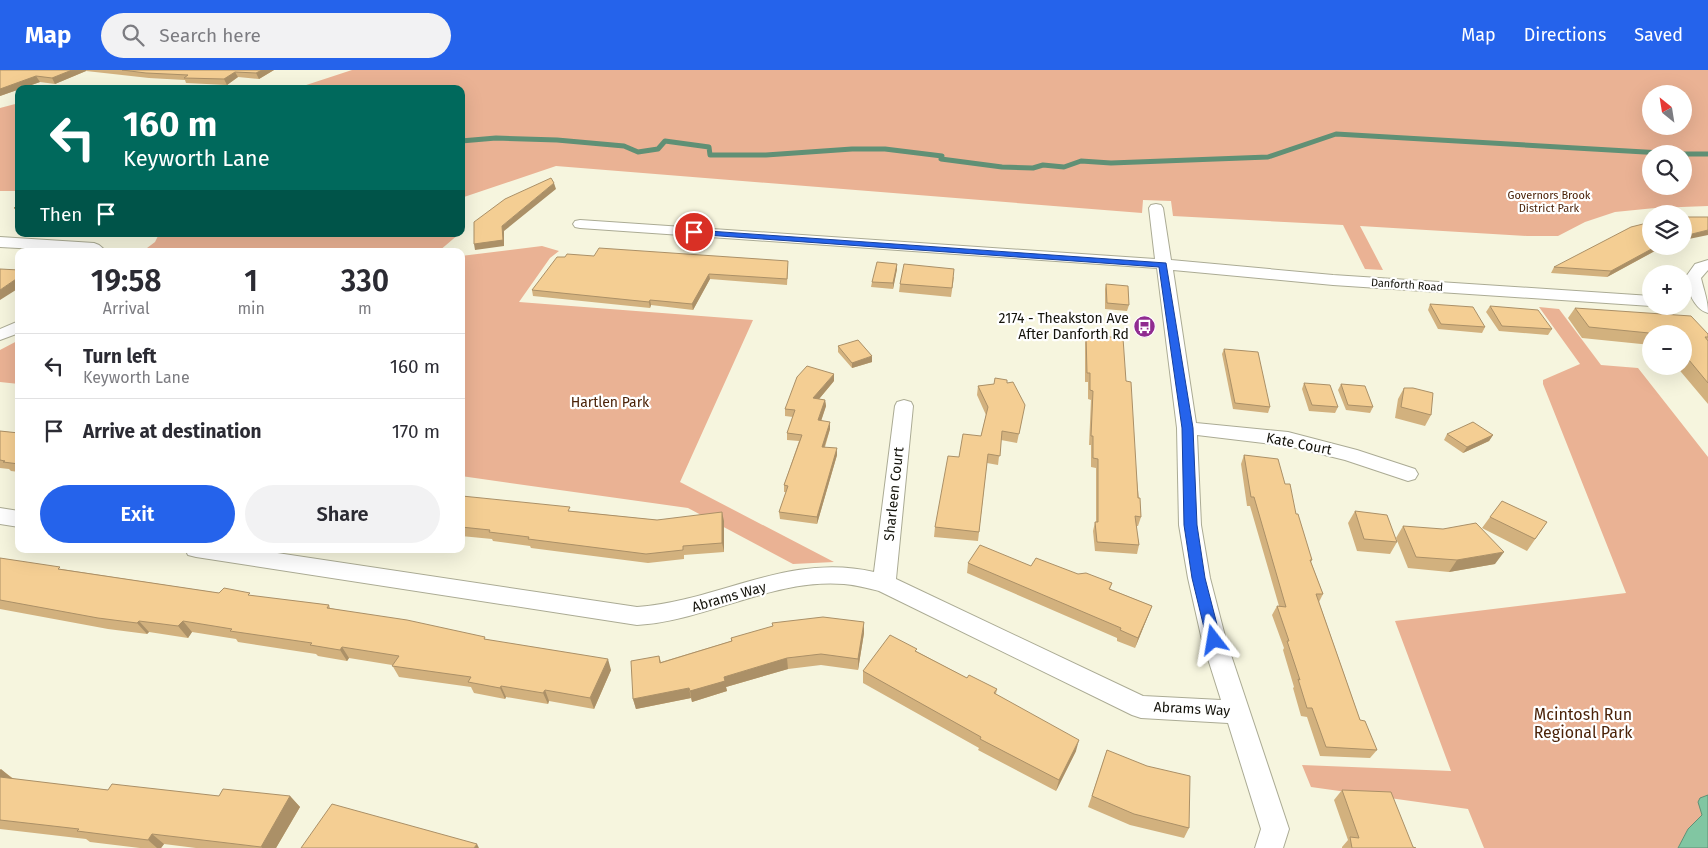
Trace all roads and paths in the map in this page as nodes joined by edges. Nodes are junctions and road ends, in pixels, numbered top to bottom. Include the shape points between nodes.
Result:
1 (1156, 208) dead end
2 (580, 224) dead end
3 (0, 242) edge
4 (94, 248) edge
5 (1163, 264) junction
6 (1708, 265) edge
7 (1642, 300) edge
8 (1692, 304) edge
9 (1707, 306) edge
10 (15, 328) edge
11 (0, 335) edge
12 (904, 406) dead end
13 (1187, 428) junction
14 (1408, 474) dead end
15 (0, 516) edge
16 (15, 518) edge
17 (222, 553) edge
18 (884, 583) junction
19 (1238, 712) junction
20 (1269, 848) edge

1 - 5 street
2 - 5 street, Danforth Road
3 - 4 street
5 - 7 street, Danforth Road via 1333,280
5 - 13 street
6 - 9 street via 1701,267 1693,278 1696,292
8 - 9 street
10 - 11 street
12 - 18 street, Sharleen Court
13 - 14 street, Kate Court via 1288,439 1350,454
13 - 19 street via 1190,525 1198,578
15 - 16 street
17 - 18 street, Abrams Way via 637,616 660,616 767,585 830,575
18 - 19 street, Abrams Way via 1141,706
19 - 20 street via 1276,829

